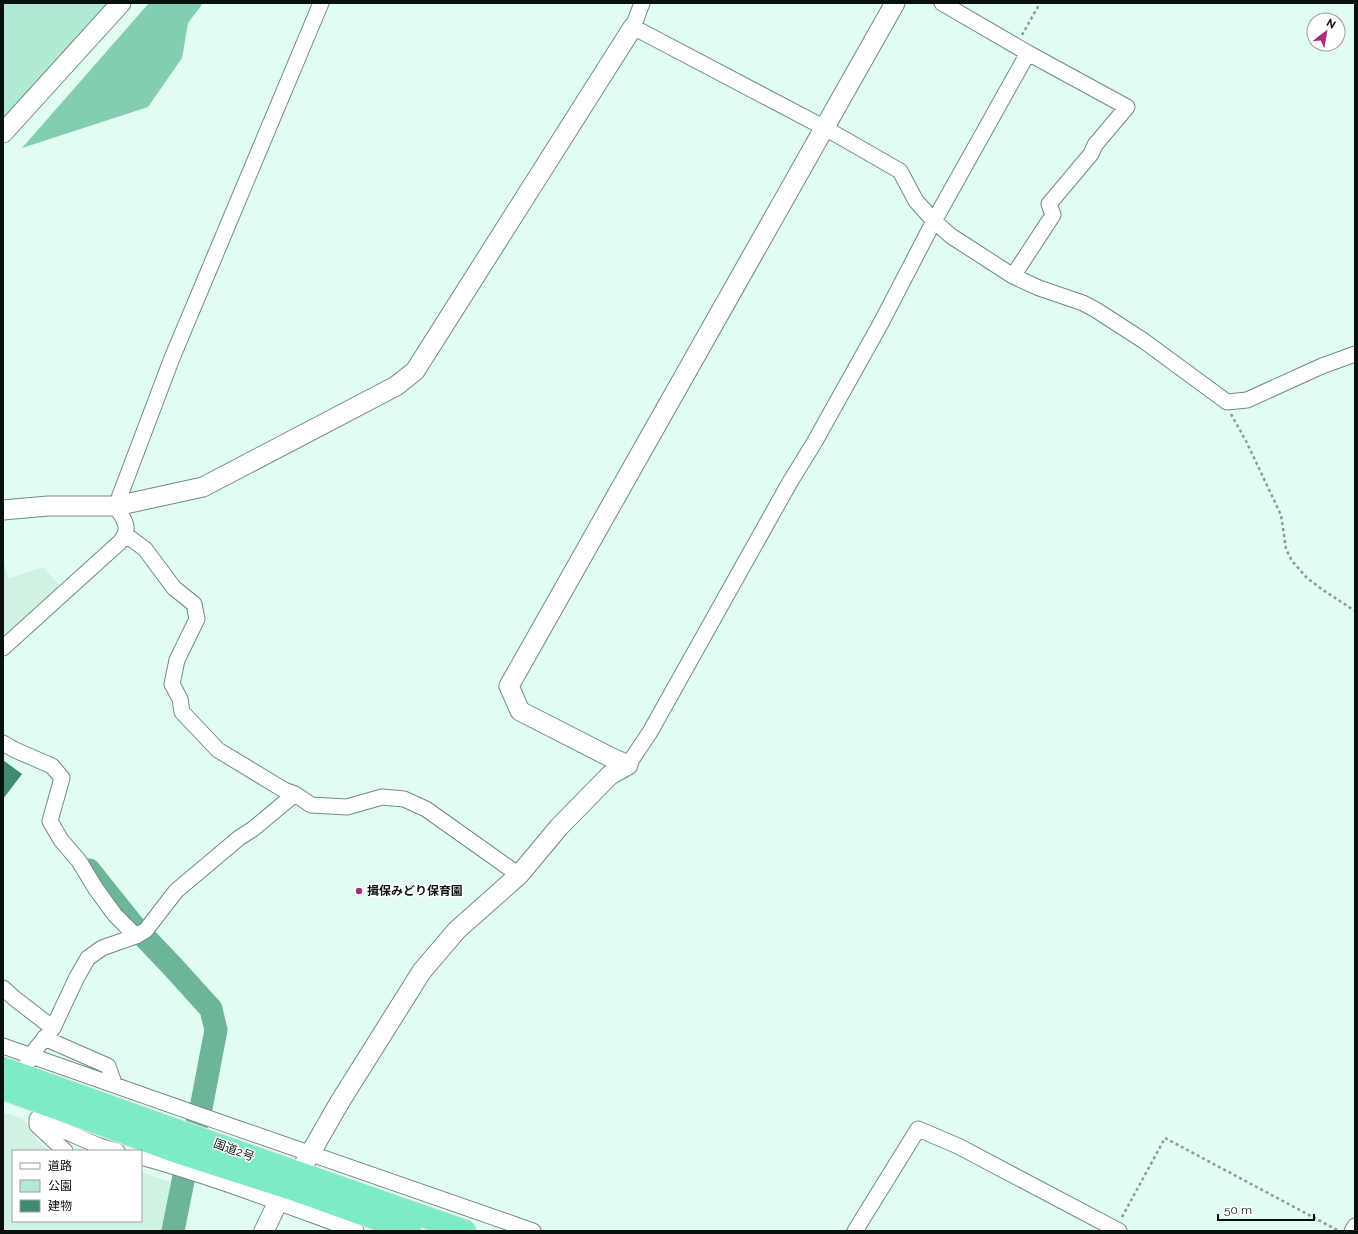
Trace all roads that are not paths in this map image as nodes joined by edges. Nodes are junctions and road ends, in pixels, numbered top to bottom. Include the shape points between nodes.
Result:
1 (121, 3) edge
2 (321, 3) edge
3 (642, 3) edge
4 (895, 3) edge
5 (942, 3) edge
6 (633, 27) junction
7 (1022, 49) junction
8 (825, 128) junction
9 (3, 133) edge
10 (934, 221) junction
11 (1013, 276) junction
12 (1355, 354) edge
13 (116, 506) junction
14 (3, 510) edge
15 (126, 535) junction
16 (3, 648) edge
17 (3, 743) edge
18 (628, 765) junction
19 (295, 794) junction
20 (519, 875) junction
21 (136, 936) junction
22 (3, 988) edge
23 (49, 1033) junction
24 (3, 1046) edge
25 (19, 1066) edge
26 (113, 1080) dead end
27 (3, 1089) edge
28 (37, 1109) junction
29 (174, 1149) junction
30 (64, 1150) edge
31 (113, 1150) edge
32 (311, 1153) junction
33 (142, 1157) edge
34 (203, 1159) junction
35 (289, 1188) junction
36 (1355, 1226) edge
37 (1117, 1230) edge
38 (264, 1231) edge
39 (356, 1231) edge
40 (410, 1231) edge
41 (466, 1231) edge
42 (533, 1231) edge
43 (855, 1231) edge
44 (1352, 1231) edge

1 - 9 street
2 - 13 street via 172,358
3 - 6 street
4 - 8 street
5 - 7 street
6 - 8 street
6 - 13 street via 415,371 396,386 204,487
7 - 10 street
7 - 11 street via 1127,107 1049,204 1053,215
8 - 10 street via 900,171 916,201
8 - 18 street via 509,686 520,711
10 - 11 street via 951,236
10 - 18 street via 814,443 650,732
11 - 12 street via 1096,310 1144,341 1227,402 1247,400
13 - 14 street via 48,506
13 - 15 street via 126,524
15 - 16 street
15 - 19 street via 145,549 174,588 194,604 197,619 177,660 172,684 180,699 182,712 218,750
17 - 21 street via 52,766 62,778 50,821 111,910
18 - 20 street via 610,775 559,827
19 - 20 street via 311,805 347,807 382,797 404,799 426,809
19 - 21 street via 176,891 146,930
20 - 32 street via 457,930 422,971
21 - 23 street via 102,948 88,958
22 - 23 street
23 - 25 street
23 - 26 street via 108,1066
24 - 25 street
25 - 29 highway, 国道2号
25 - 32 street via 189,1112
27 - 28 highway, 国道2号
28 - 29 highway, 国道2号
28 - 30 street via 37,1125
28 - 31 street via 99,1146
29 - 33 street
29 - 34 highway, 国道2号
29 - 34 street
32 - 35 street
32 - 42 street
34 - 35 highway, 国道2号
34 - 35 street
35 - 38 street
35 - 39 street
35 - 40 highway, 国道2号
35 - 41 highway, 国道2号
36 - 44 street
37 - 43 street via 958,1146 918,1129

